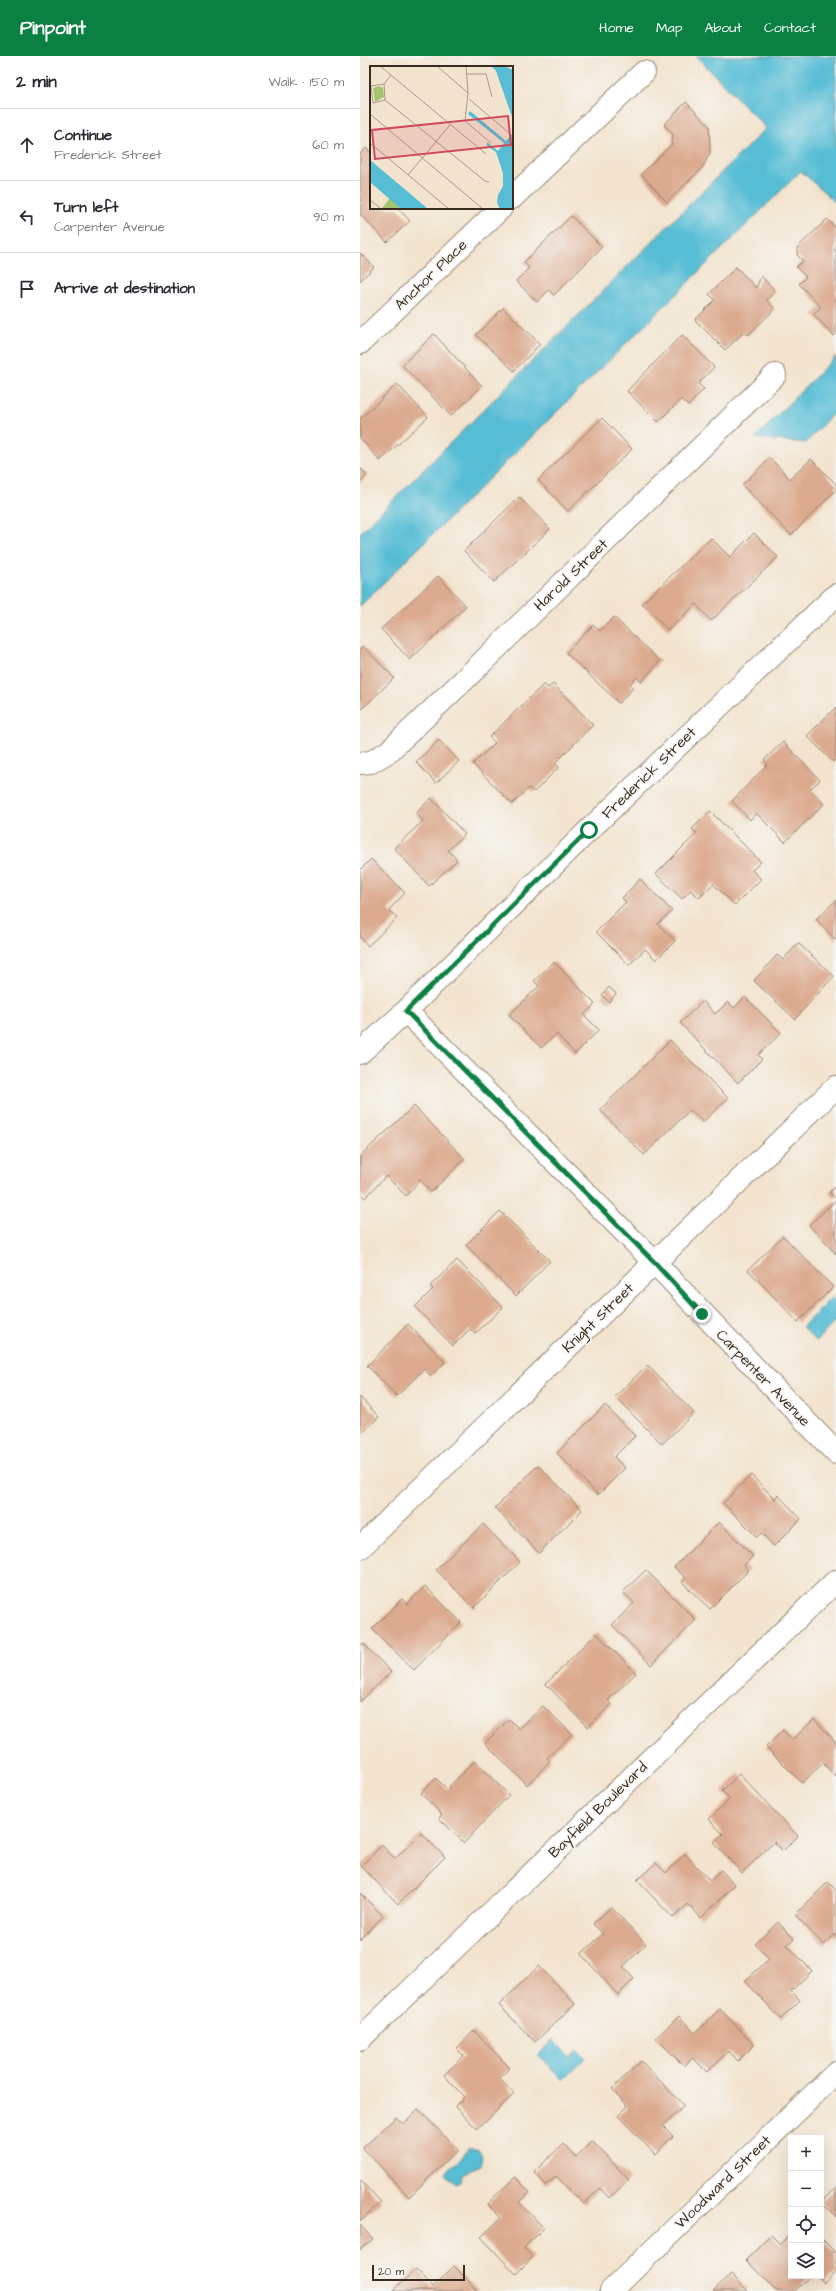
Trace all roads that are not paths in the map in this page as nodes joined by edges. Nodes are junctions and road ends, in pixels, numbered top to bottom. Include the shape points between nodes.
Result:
1 (644, 72) dead end
2 (513, 197) edge
3 (500, 209) edge
4 (360, 343) edge
5 (775, 376) dead end
6 (836, 595) edge
7 (360, 763) edge
8 (406, 1011) junction
9 (360, 1053) edge
10 (836, 1087) edge
11 (655, 1263) junction
12 (836, 1453) edge
13 (360, 1548) edge
14 (836, 1582) edge
15 (360, 2039) edge
16 (836, 2073) edge
17 (611, 2291) edge

1 - 2 street
3 - 4 street, Anchor Place
5 - 7 street, Harold Street via 388,752 371,762
6 - 8 street, Frederick Street via 589,830
8 - 9 street, Frederick Street
8 - 11 street, Carpenter Avenue
10 - 11 street, Knight Street
11 - 12 street, Carpenter Avenue
11 - 13 street, Knight Street
14 - 15 street, Bayfield Boulevard
16 - 17 street, Woodward Street

